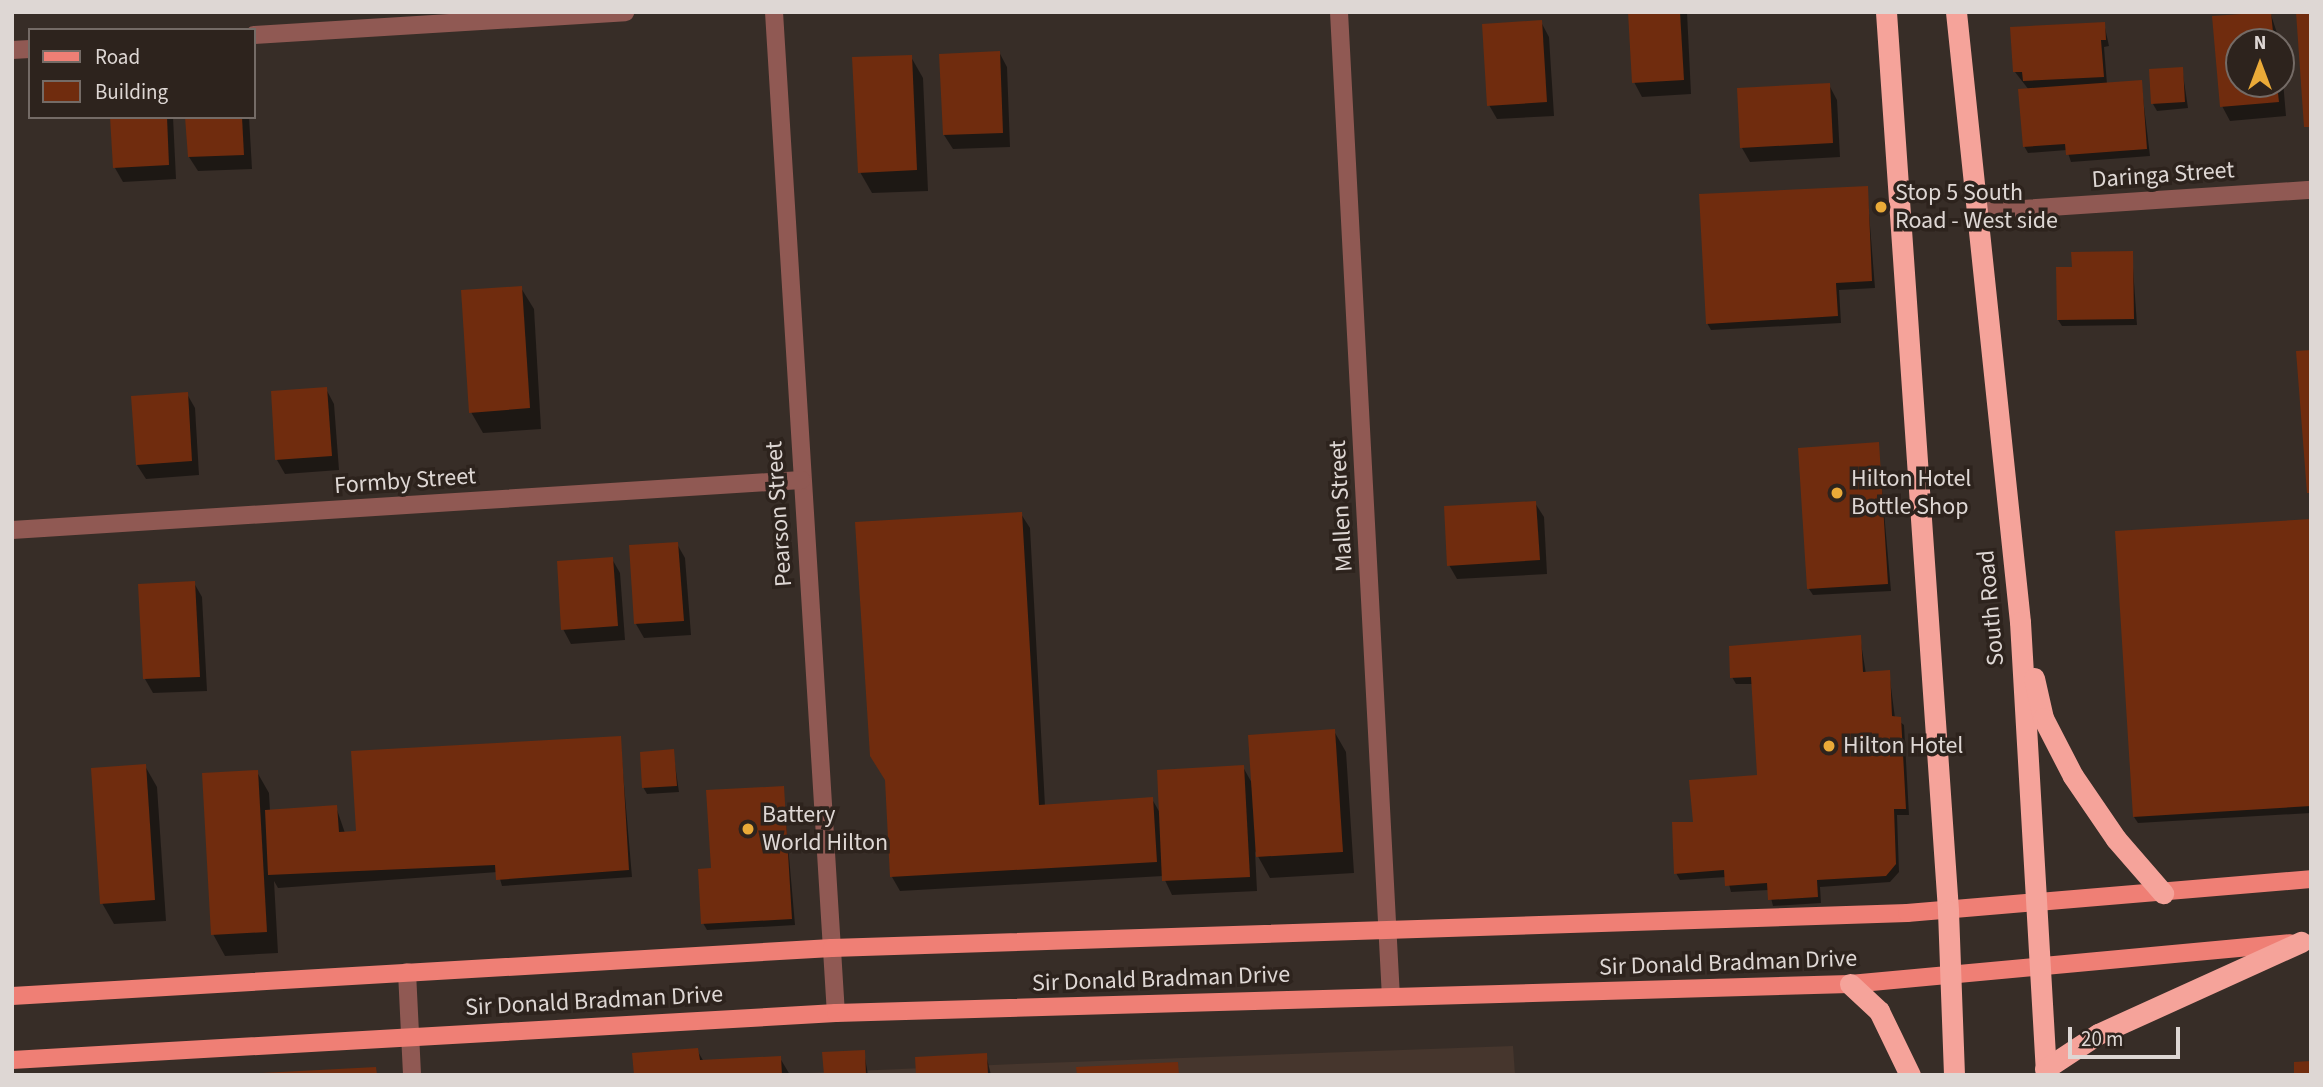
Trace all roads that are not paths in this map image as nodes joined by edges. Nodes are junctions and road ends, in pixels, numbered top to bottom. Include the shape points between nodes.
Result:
1 (625, 12) edge
2 (774, 12) edge
3 (1339, 12) edge
4 (1886, 12) edge
5 (1956, 12) edge
6 (256, 35) edge
7 (2311, 190) edge
8 (1976, 212) junction
9 (801, 481) junction
10 (12, 530) edge
11 (2020, 622) junction
12 (2311, 879) edge
13 (2163, 893) junction
14 (2036, 905) junction
15 (1948, 911) junction
16 (1389, 930) junction
17 (2306, 941) edge
18 (832, 948) junction
19 (2039, 968) junction
20 (407, 972) junction
21 (1951, 978) junction
22 (1850, 984) junction
23 (12, 996) edge
24 (1391, 997) junction
25 (836, 1013) junction
26 (410, 1035) junction
27 (12, 1060) edge
28 (2045, 1072) edge
29 (412, 1075) edge
30 (1910, 1075) edge
31 (1954, 1075) edge

1 - 6 street
2 - 9 street, Pearson Street
3 - 16 street, Mallen Street
4 - 15 highway
5 - 8 highway, South Road
7 - 8 street, Daringa Street
8 - 11 highway, South Road
9 - 10 street, Formby Street
9 - 18 street, Pearson Street
11 - 13 highway via 2043,718 2073,776 2116,839
11 - 14 highway, South Road
12 - 13 main road, Sir Donald Bradman Drive
13 - 14 main road, Sir Donald Bradman Drive
14 - 15 main road, Sir Donald Bradman Drive
14 - 19 highway, South Road
15 - 16 main road, Sir Donald Bradman Drive
15 - 21 highway
16 - 18 main road, Sir Donald Bradman Drive
16 - 24 street, Mallen Street
17 - 19 main road, Sir Donald Bradman Drive
17 - 28 highway via 2098,1034
18 - 20 main road, Sir Donald Bradman Drive
18 - 25 street, Pearson Street
19 - 21 main road, Sir Donald Bradman Drive
19 - 28 highway, South Road
20 - 23 main road, Sir Donald Bradman Drive
20 - 26 street
21 - 22 main road, Sir Donald Bradman Drive
21 - 31 highway
22 - 24 main road, Sir Donald Bradman Drive
22 - 30 highway via 1879,1012
24 - 25 main road, Sir Donald Bradman Drive
25 - 26 main road, Sir Donald Bradman Drive
26 - 27 main road, Sir Donald Bradman Drive
26 - 29 street

